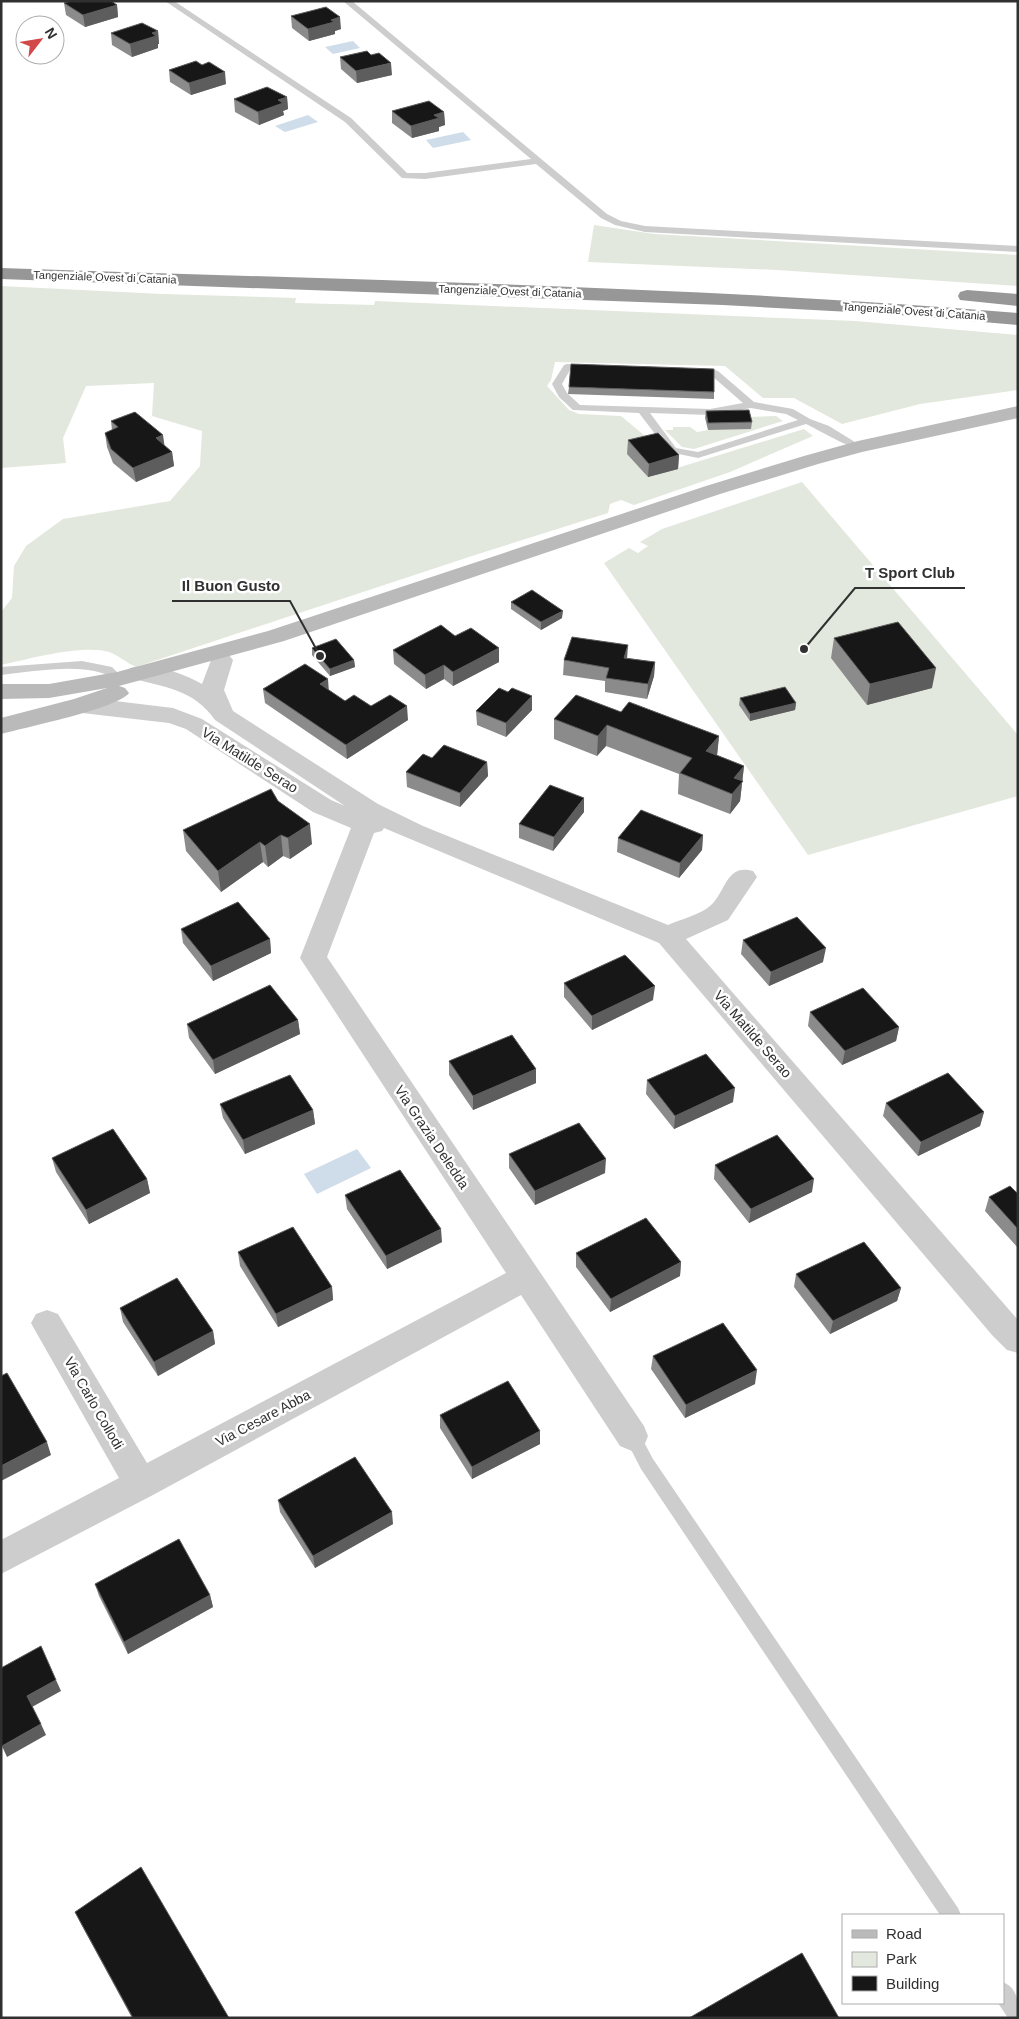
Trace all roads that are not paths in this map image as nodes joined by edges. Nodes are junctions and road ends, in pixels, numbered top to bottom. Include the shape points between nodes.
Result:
1 (169, 1) edge
2 (347, 1) edge
3 (538, 161) junction
4 (1018, 249) edge
5 (1, 273) edge
6 (949, 294) dead end
7 (1018, 300) edge
8 (1018, 320) edge
9 (597, 368) edge
10 (686, 372) edge
11 (750, 405) junction
12 (642, 410) junction
13 (790, 411) junction
14 (710, 412) junction
15 (1018, 412) edge
16 (806, 421) junction
17 (858, 447) junction
18 (276, 636) junction
19 (221, 660) junction
20 (176, 669) junction
21 (1, 672) edge
22 (128, 676) junction
23 (1, 692) edge
24 (1, 699) edge
25 (82, 705) junction
26 (218, 706) junction
27 (173, 716) junction
28 (1, 718) edge
29 (1, 726) edge
30 (367, 817) junction
31 (744, 877) dead end
32 (668, 936) junction
33 (526, 1277) junction
34 (47, 1323) dead end
35 (1013, 1328) edge
36 (632, 1436) joint
37 (141, 1484) junction
38 (1, 1558) edge
39 (950, 1914) edge
40 (1004, 1994) edge
41 (1018, 2015) edge

1 - 3 lane via 348,120 405,176
2 - 3 lane
3 - 4 lane via 604,216 645,230
5 - 8 highway, Tangenziale Ovest di Catania via 723,299 888,308
6 - 7 highway, Tangenziale Ovest di Catania
9 - 12 lane via 568,367 557,384 563,395 577,408
10 - 11 lane via 715,373
11 - 13 lane
11 - 14 lane
12 - 14 lane
12 - 16 lane via 673,450 698,455
13 - 14 lane
13 - 16 lane
15 - 17 main road
16 - 17 lane
17 - 18 main road via 714,490
18 - 19 main road
18 - 20 main road
19 - 20 main road
19 - 26 street, Via Matilde Serao via 212,690
20 - 22 street
20 - 25 main road
20 - 26 street via 193,688
20 - 27 street via 161,686 161,694
21 - 22 lane via 82,664
22 - 23 main road via 49,691
24 - 28 main road via 5,708
25 - 27 street, Via Matilde Serao
25 - 29 main road
26 - 30 street, Via Matilde Serao via 223,715
27 - 30 street, Via Matilde Serao via 194,724 322,806
30 - 32 street, Via Matilde Serao via 414,832
30 - 33 street, Via Grazia Deledda via 312,958
31 - 32 street via 719,913
32 - 35 street, Via Matilde Serao
33 - 36 street, Via Grazia Deledda
33 - 37 street, Via Cesare Abba
34 - 37 street, Via Carlo Collodi
36 - 39 lane via 647,1464
37 - 38 street, Via Cesare Abba
40 - 41 lane

